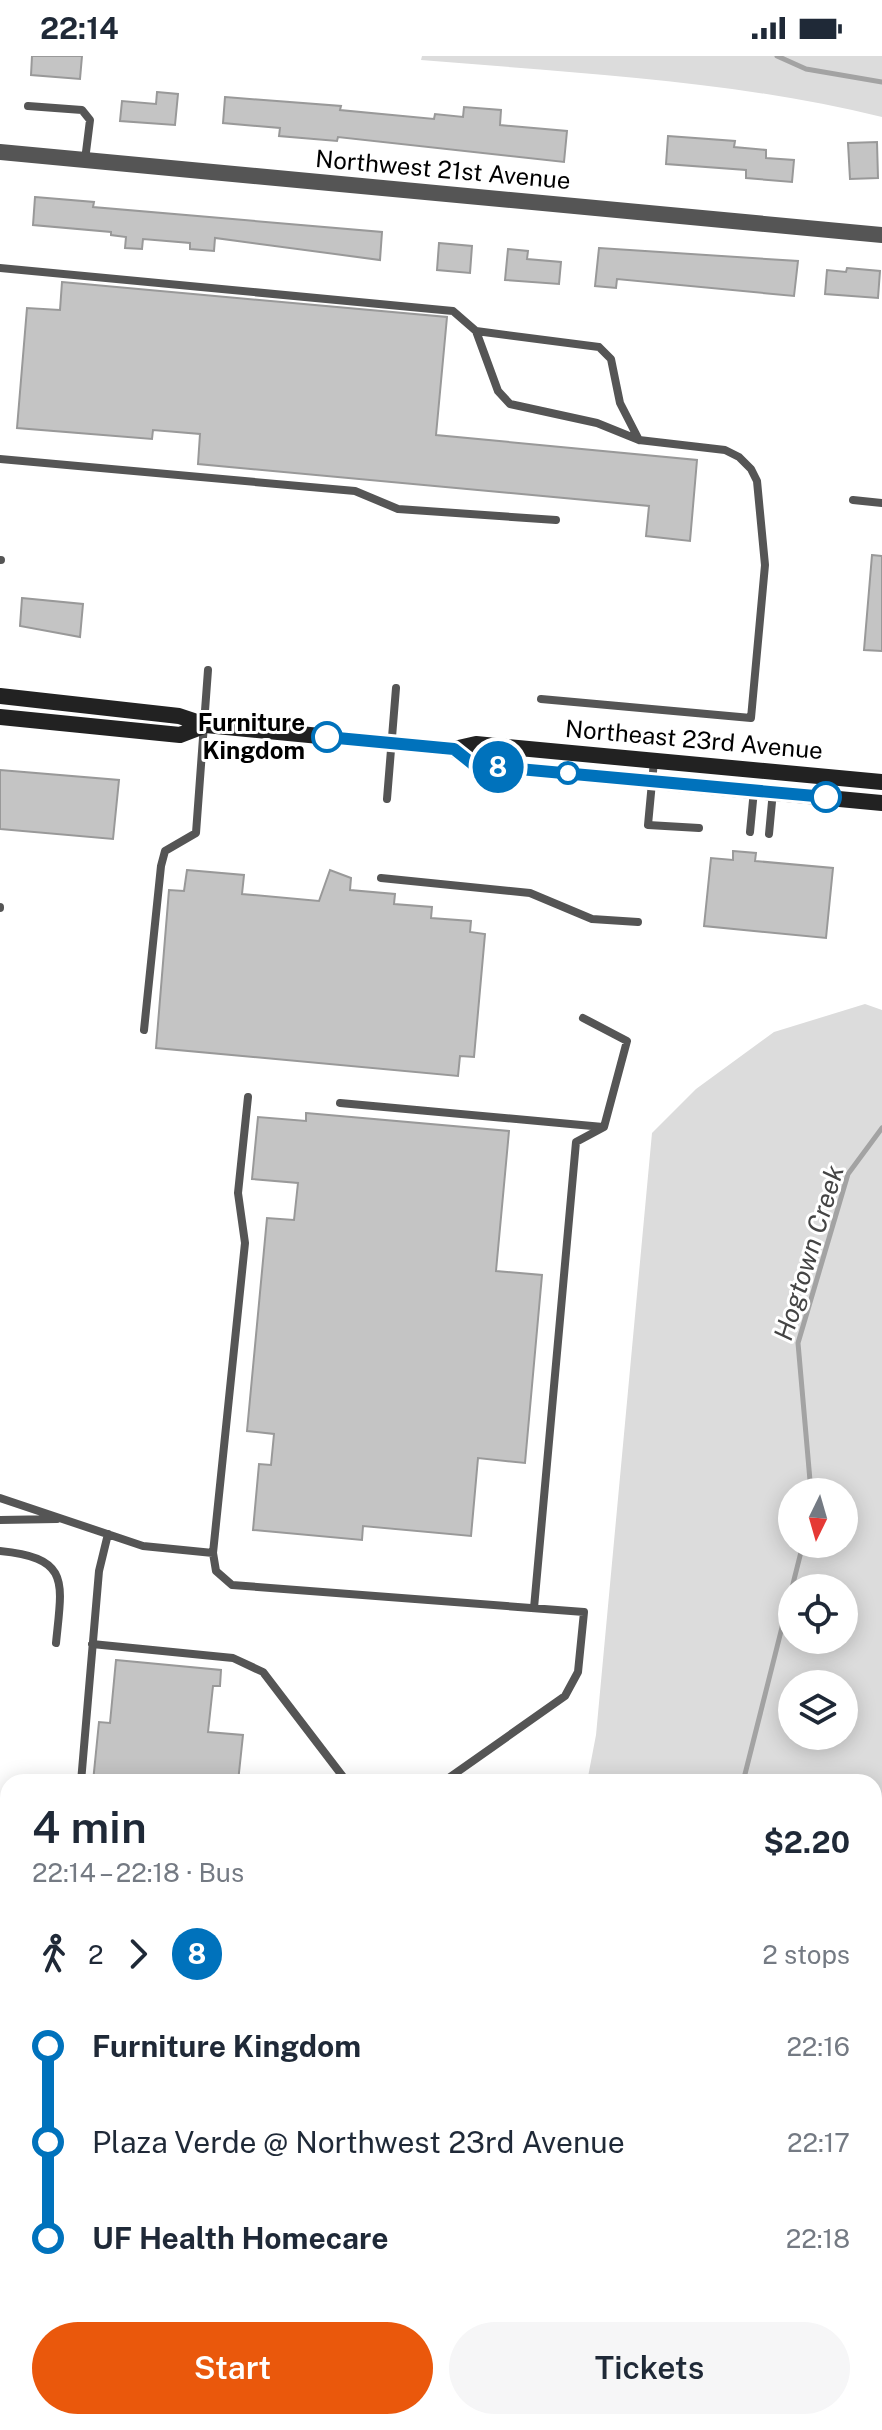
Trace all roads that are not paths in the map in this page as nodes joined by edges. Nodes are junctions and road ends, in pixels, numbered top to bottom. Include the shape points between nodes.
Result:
1 (28, 106) dead end
2 (0, 152) edge
3 (85, 160) junction
4 (882, 235) edge
5 (0, 268) edge
6 (476, 331) junction
7 (639, 440) junction
8 (0, 459) edge
9 (853, 500) dead end
10 (882, 503) edge
11 (556, 520) dead end
12 (208, 670) dead end
13 (396, 688) dead end
14 (0, 696) edge
15 (541, 699) dead end
16 (0, 717) edge
17 (206, 725) junction
18 (392, 743) junction
19 (454, 749) junction
20 (654, 761) junction
21 (652, 781) junction
22 (882, 782) edge
23 (754, 789) junction
24 (773, 791) junction
25 (387, 799) dead end
26 (882, 803) edge
27 (699, 828) dead end
28 (750, 832) dead end
29 (769, 834) dead end
30 (381, 878) dead end
31 (638, 922) dead end
32 (583, 1018) dead end
33 (144, 1030) dead end
34 (248, 1097) dead end
35 (340, 1103) dead end
36 (604, 1127) junction
37 (0, 1498) edge
38 (62, 1519) junction
39 (0, 1520) edge
40 (108, 1534) junction
41 (0, 1551) edge
42 (213, 1553) junction
43 (534, 1608) junction
44 (56, 1643) dead end
45 (92, 1644) junction
46 (82, 1774) edge
47 (341, 1774) edge
48 (454, 1774) edge

1 - 3 lane via 88,114
2 - 3 street, Northwest 21st Avenue
3 - 4 street, Northwest 21st Avenue
5 - 6 lane via 436,307 453,311
6 - 7 lane via 498,391 510,404 597,423
6 - 7 lane via 599,347 611,359 620,403
7 - 15 lane via 725,450 745,463 757,481 765,565 751,718
8 - 11 lane via 355,491 398,509
9 - 10 lane
12 - 17 lane
13 - 18 lane
14 - 17 street via 179,716
16 - 17 street, Northeast 23rd Avenue via 180,735
17 - 18 street, Northeast 23rd Avenue
17 - 33 lane via 196,833 165,851 161,866
18 - 19 street, Northeast 23rd Avenue
18 - 25 lane
19 - 20 street, Northeast 23rd Avenue via 476,744
19 - 21 street, Northeast 23rd Avenue via 474,765
20 - 21 lane
20 - 22 street, Northeast 23rd Avenue
21 - 23 street, Northeast 23rd Avenue
21 - 27 lane via 648,825
23 - 24 street, Northeast 23rd Avenue
23 - 28 lane
24 - 26 street, Northeast 23rd Avenue
24 - 29 lane
30 - 31 lane via 530,893 592,919
32 - 36 lane via 627,1041
34 - 42 lane via 238,1193 245,1243
35 - 36 lane
36 - 43 lane via 576,1142
37 - 38 lane
38 - 39 lane
38 - 40 lane
40 - 42 lane via 143,1546
40 - 45 lane
41 - 44 lane via 44,1559 56,1572 61,1596
42 - 43 lane via 216,1571 232,1585
43 - 48 lane via 584,1612 578,1672 565,1696
45 - 46 lane
45 - 47 lane via 233,1658 263,1672

